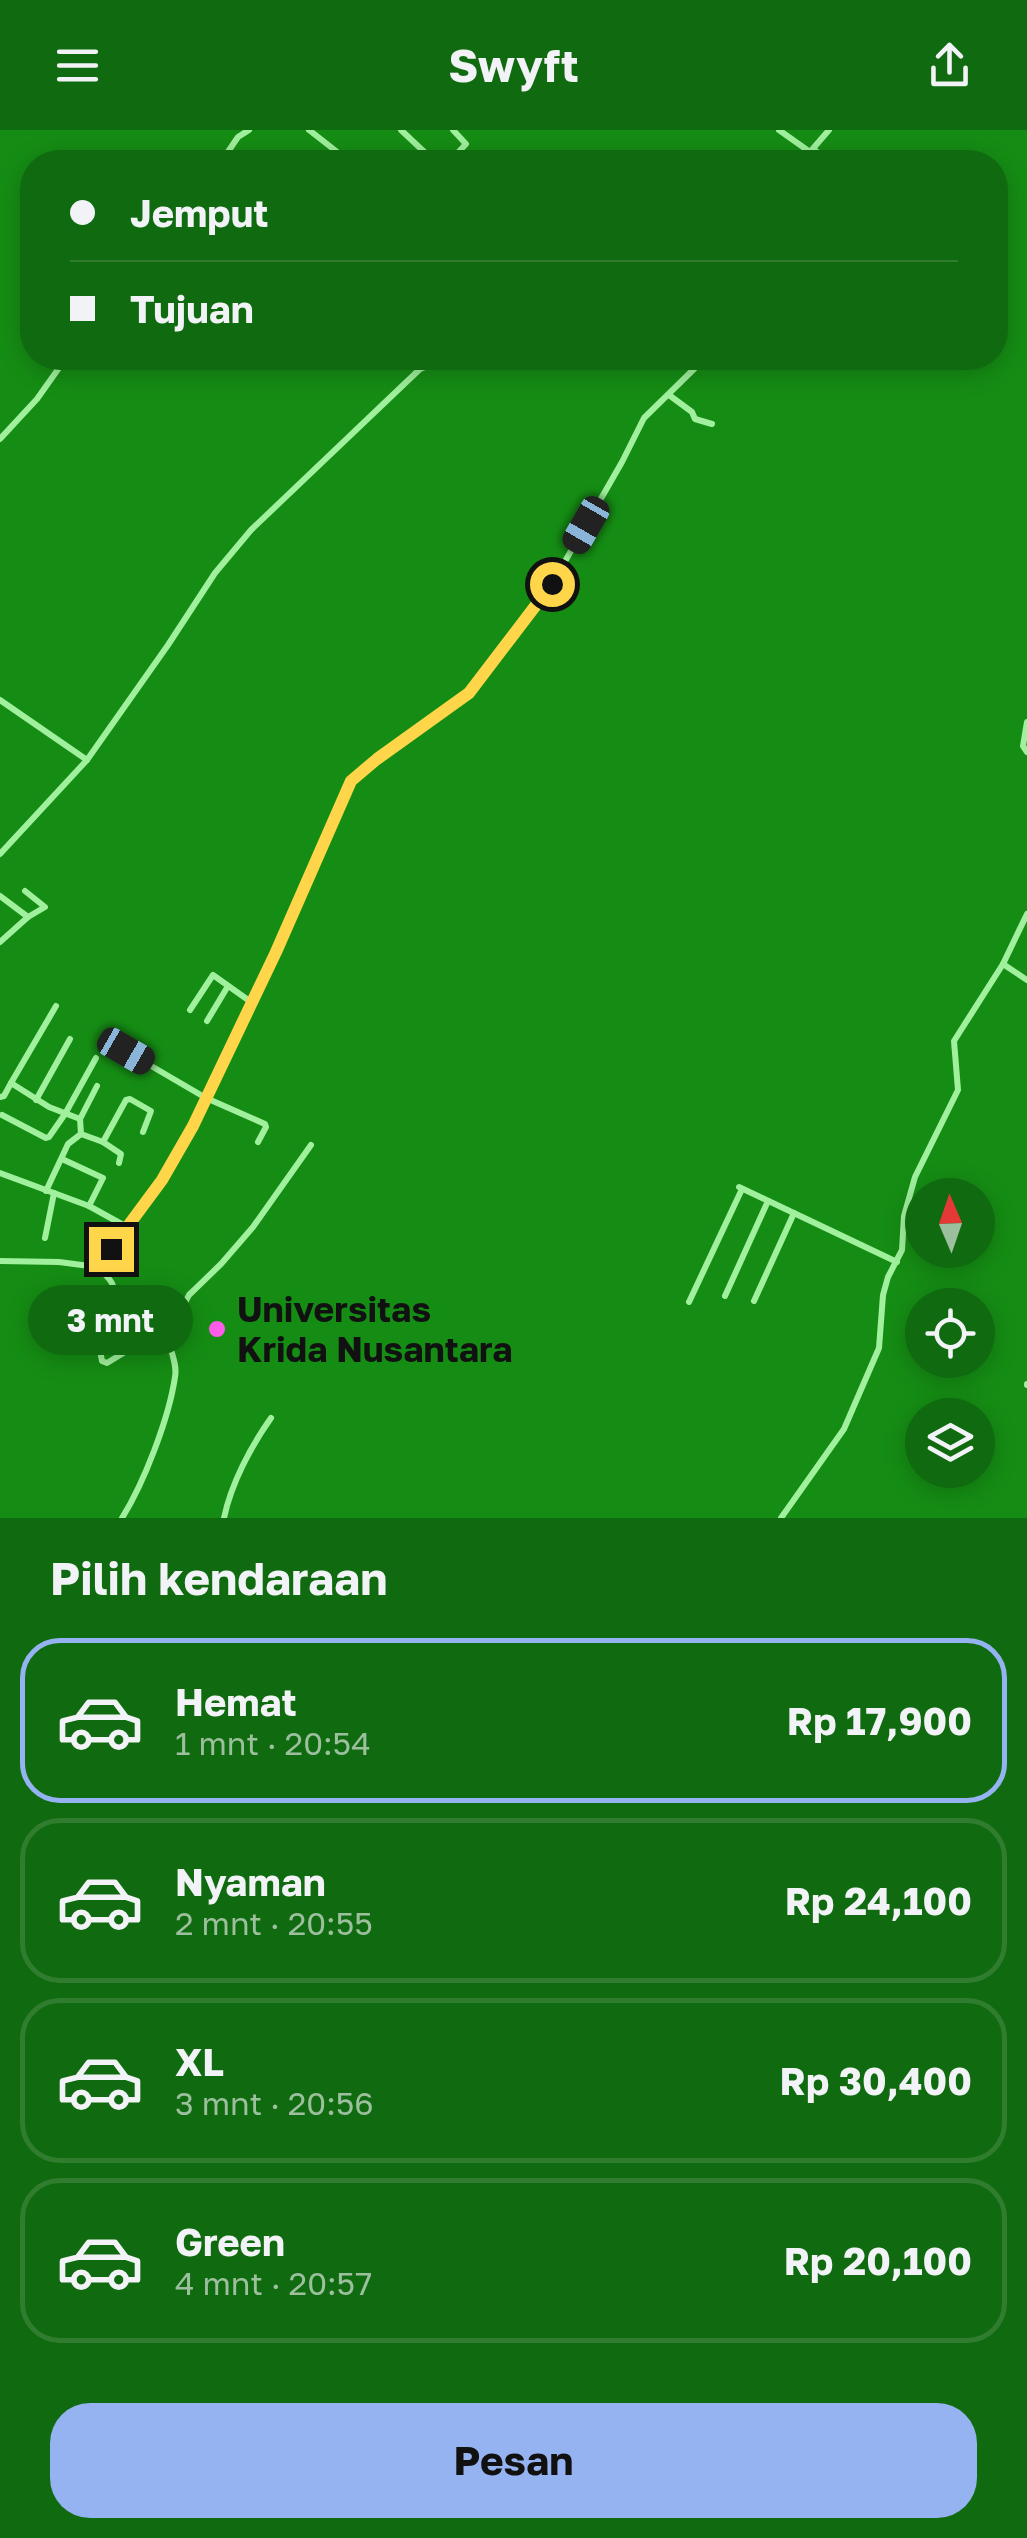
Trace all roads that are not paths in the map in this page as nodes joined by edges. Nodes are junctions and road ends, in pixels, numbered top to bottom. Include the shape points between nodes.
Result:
1 (249, 130) edge
2 (309, 130) edge
3 (401, 130) edge
4 (453, 130) edge
5 (780, 130) edge
6 (829, 130) edge
7 (229, 150) edge
8 (335, 150) edge
9 (422, 150) edge
10 (460, 150) edge
11 (811, 150) joint
12 (57, 370) edge
13 (419, 370) edge
14 (692, 370) edge
15 (669, 394) junction
16 (712, 424) dead end
17 (0, 438) edge
18 (0, 700) edge
19 (1027, 722) edge
20 (1027, 752) edge
21 (86, 760) junction
22 (0, 854) edge
23 (25, 891) dead end
24 (0, 896) edge
25 (1027, 914) edge
26 (28, 918) junction
27 (0, 941) edge
28 (1003, 964) junction
29 (1027, 980) edge
30 (228, 986) junction
31 (251, 1002) junction
32 (56, 1006) dead end
33 (190, 1010) dead end
34 (207, 1021) dead end
35 (70, 1039) dead end
36 (106, 1039) dead end
37 (96, 1058) dead end
38 (11, 1083) junction
39 (97, 1086) dead end
40 (0, 1097) edge
41 (206, 1098) junction
42 (36, 1100) junction
43 (65, 1114) junction
44 (2, 1115) edge
45 (80, 1120) junction
46 (143, 1132) dead end
47 (81, 1134) junction
48 (103, 1142) junction
49 (258, 1142) dead end
50 (311, 1145) dead end
51 (62, 1159) junction
52 (119, 1162) dead end
53 (0, 1173) edge
54 (50, 1192) junction
55 (768, 1201) junction
56 (89, 1206) junction
57 (794, 1214) junction
58 (127, 1228) junction
59 (45, 1238) dead end
60 (0, 1261) edge
61 (897, 1262) junction
62 (97, 1267) junction
63 (725, 1296) dead end
64 (754, 1301) dead end
65 (689, 1302) dead end
66 (170, 1346) junction
67 (271, 1418) dead end
68 (122, 1518) edge
69 (224, 1518) edge
70 (781, 1518) edge

1 - 7 street
2 - 8 street
3 - 9 street
4 - 10 street via 466,144
5 - 11 street
6 - 11 street
12 - 17 street
13 - 21 street via 262,517 215,573
14 - 15 street
15 - 16 street via 695,420
15 - 31 street via 644,418 552,584 469,693 351,781
18 - 21 street
19 - 20 street
21 - 22 street
23 - 26 street via 45,907
24 - 26 street
25 - 28 street
26 - 27 street
28 - 29 street
28 - 61 street via 954,1041 958,1090 915,1177
30 - 31 street
30 - 33 street via 211,975
30 - 34 street
31 - 41 street
32 - 38 street
35 - 42 street
36 - 41 street
37 - 43 street
38 - 40 street
38 - 42 street
39 - 45 street
41 - 49 street via 265,1124
41 - 58 street via 176,1157
42 - 43 street
43 - 44 street via 46,1138
43 - 45 street
45 - 47 street
46 - 48 street via 151,1112 126,1100
47 - 48 street
47 - 51 street
48 - 52 street via 121,1154
50 - 66 street via 253,1227 189,1295
51 - 54 street
51 - 56 street via 104,1178
53 - 54 street
54 - 56 street
54 - 59 street
55 - 57 street
55 - 63 street
55 - 65 street via 740,1188
56 - 58 street
57 - 61 street
57 - 64 street
58 - 62 street
60 - 62 street
61 - 70 street via 882,1295 879,1348 844,1429
62 - 66 street via 113,1288 102,1361 112,1362 138,1344
66 - 68 street via 176,1375 166,1411
67 - 69 street

